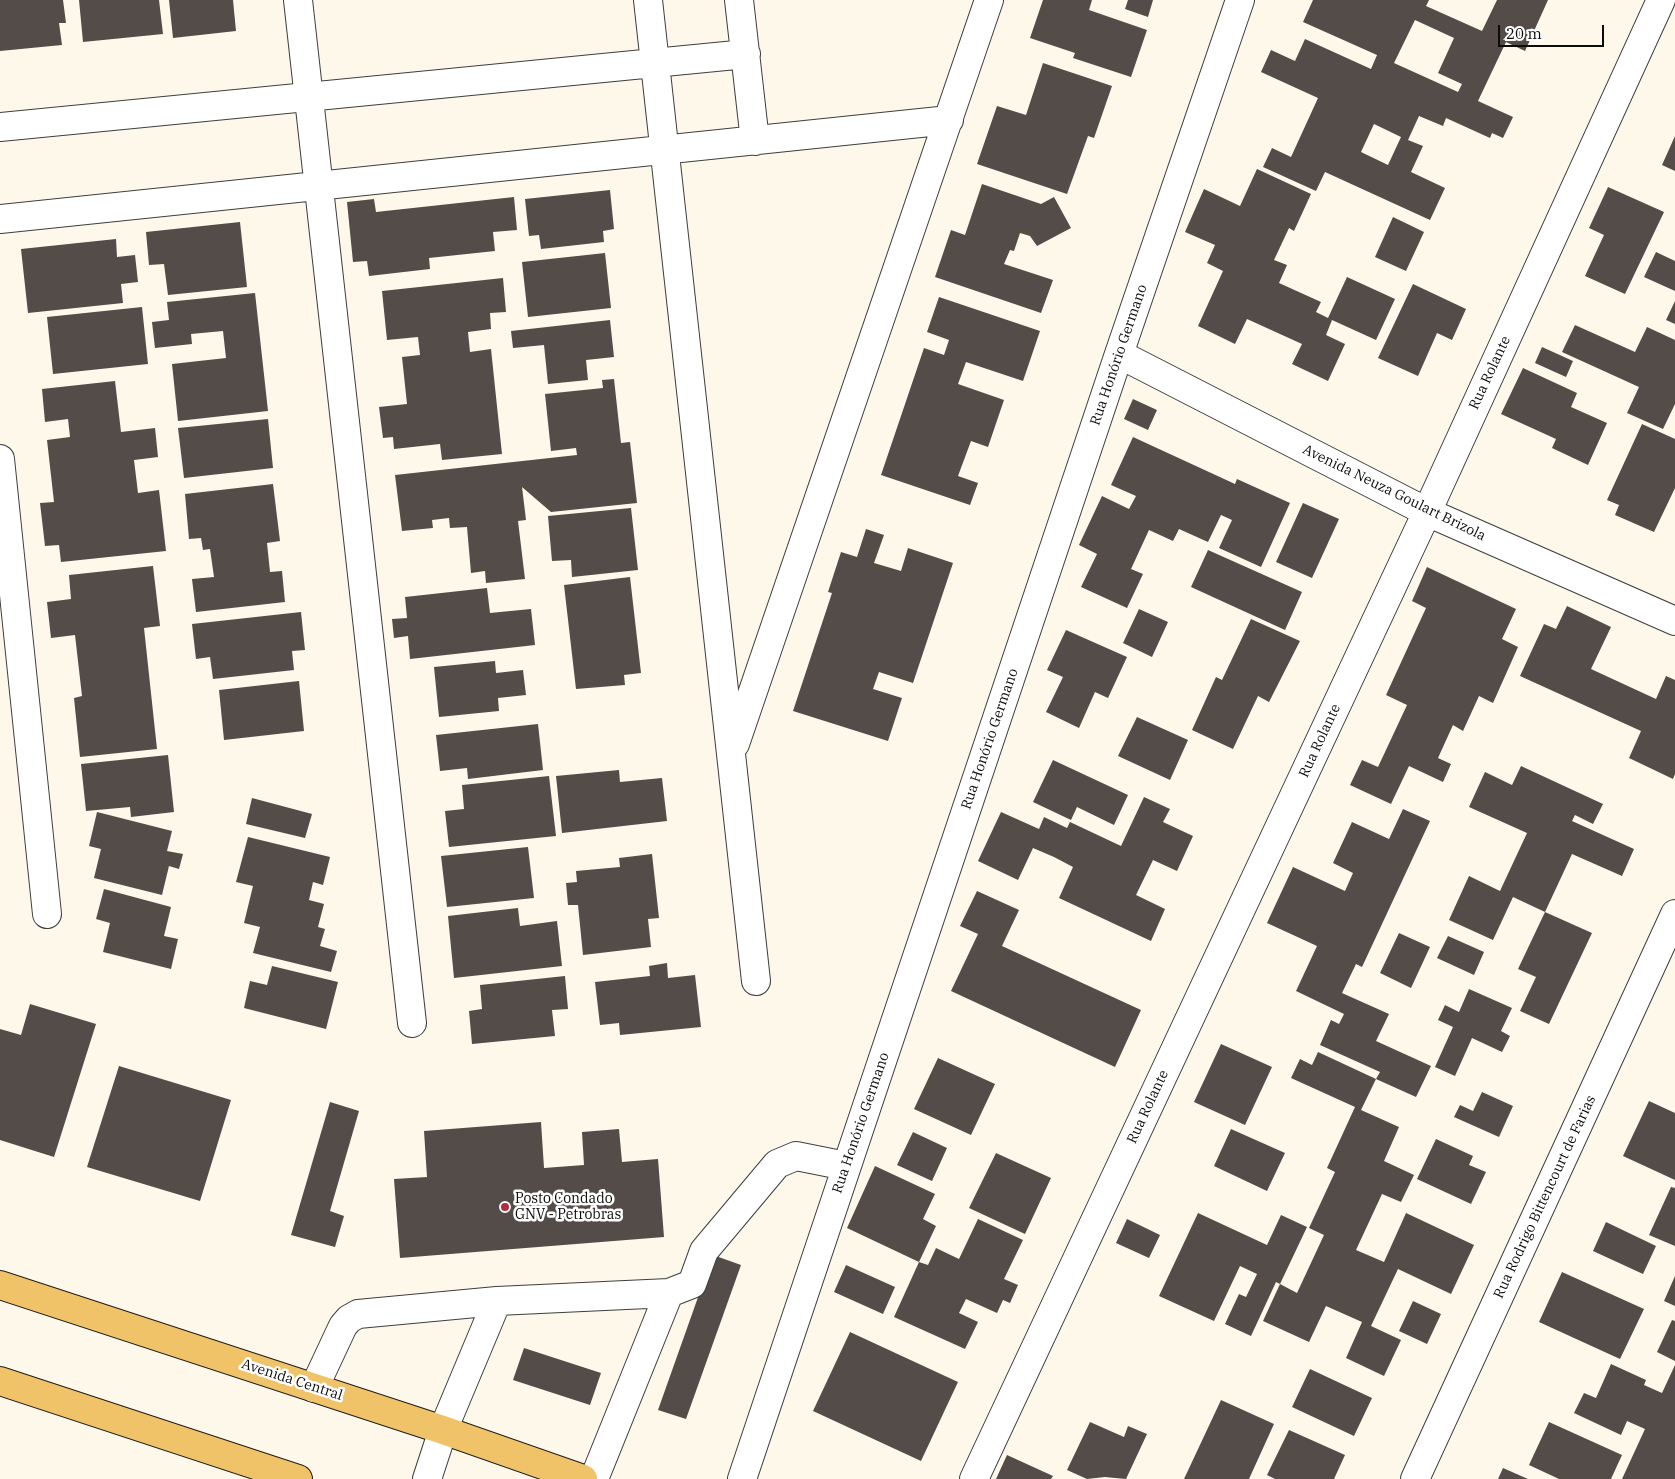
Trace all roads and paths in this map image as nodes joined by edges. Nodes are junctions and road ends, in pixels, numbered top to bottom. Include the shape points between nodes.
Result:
1 (298, 0) edge
2 (648, 0) edge
3 (739, 0) edge
4 (990, 0) edge
5 (1240, 0) edge
6 (1661, 0) edge
7 (746, 54) junction
8 (656, 63) junction
9 (309, 96) junction
10 (949, 120) junction
11 (0, 126) edge
12 (756, 141) junction
13 (665, 150) junction
14 (319, 186) junction
15 (0, 218) edge
16 (1119, 354) junction
17 (0, 459) edge
18 (1426, 512) junction
19 (1675, 621) edge
20 (733, 750) junction
21 (47, 914) dead end
22 (1675, 914) edge
23 (756, 980) dead end
24 (412, 1023) dead end
25 (846, 1166) junction
26 (0, 1285) edge
27 (669, 1293) junction
28 (497, 1301) junction
29 (0, 1381) edge
30 (314, 1388) junction
31 (443, 1430) junction
32 (298, 1479) edge
33 (428, 1479) edge
34 (583, 1479) edge
35 (594, 1479) edge
36 (742, 1479) edge
37 (974, 1479) edge
38 (1415, 1479) edge

1 - 9 street
2 - 8 street
3 - 7 street
4 - 10 street
5 - 16 street, Rua Honório Germano
6 - 18 street, Rua Rolante
7 - 8 street
7 - 12 street
8 - 9 street
8 - 13 street
9 - 11 street
9 - 14 street
10 - 12 street
10 - 20 street
12 - 13 street
13 - 14 street
13 - 20 street
14 - 15 street
14 - 24 street
16 - 18 street, Avenida Neuza Goulart Brizola
16 - 25 street, Rua Honório Germano
17 - 21 street
18 - 19 street, Avenida Neuza Goulart Brizola
18 - 37 street, Rua Rolante
20 - 23 street
22 - 38 street, Rua Rodrigo Bittencourt de Farias
25 - 27 street via 796,1156 777,1164 704,1250 692,1284
25 - 36 street, Rua Honório Germano
26 - 30 main road, Avenida Central
27 - 28 street
27 - 35 street
28 - 30 street via 358,1314 343,1326
28 - 31 street
29 - 32 main road
30 - 31 main road, Avenida Central
31 - 33 street
31 - 34 main road, Avenida Central

